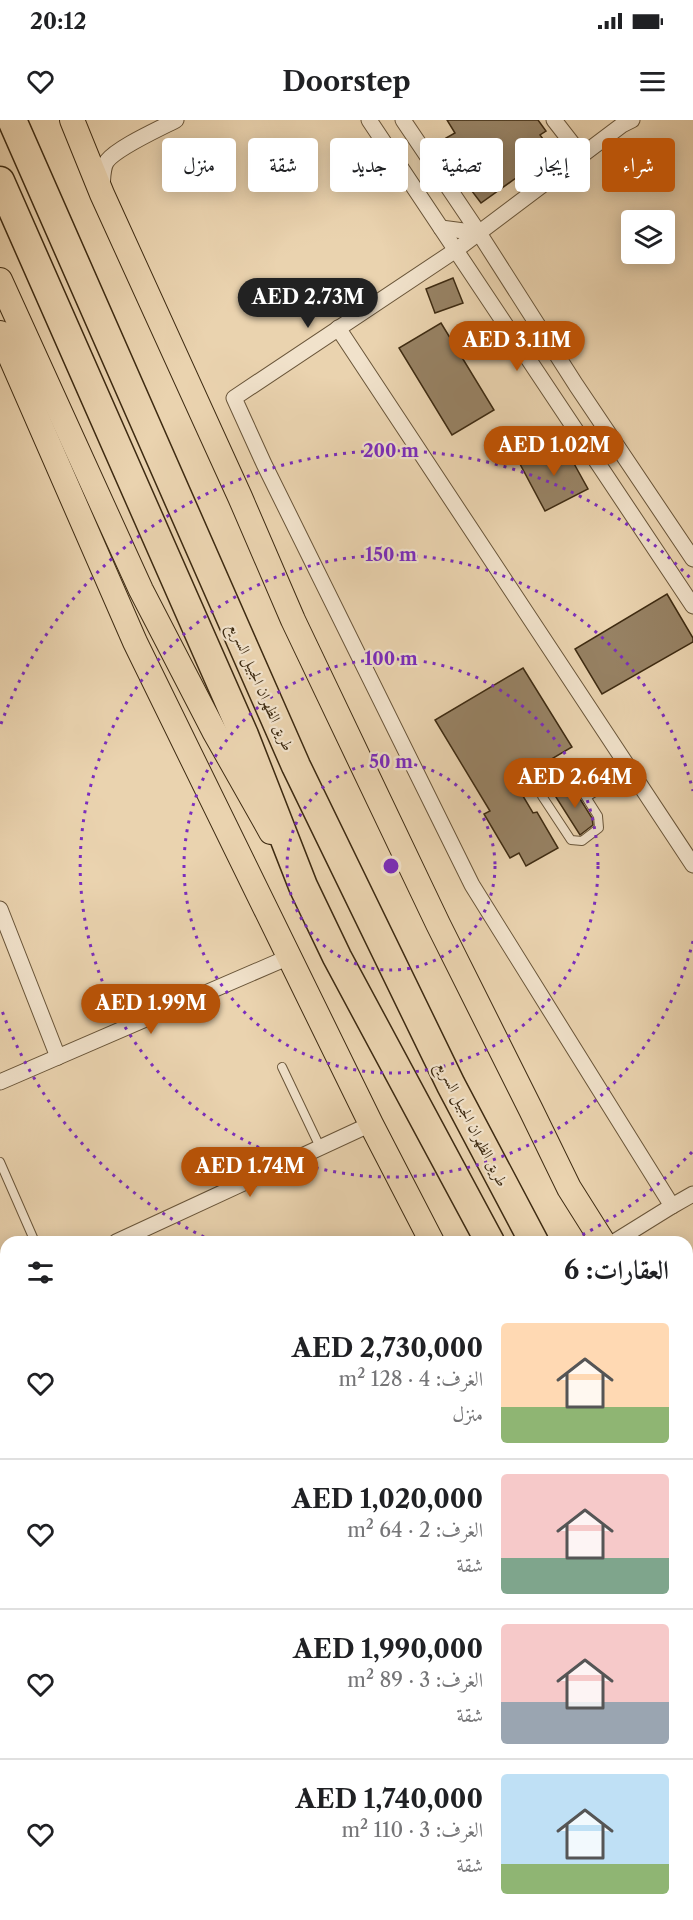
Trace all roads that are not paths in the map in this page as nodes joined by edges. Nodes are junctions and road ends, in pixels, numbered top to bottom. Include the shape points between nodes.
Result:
1 (12, 120) edge
2 (23, 120) edge
3 (72, 120) edge
4 (176, 120) edge
5 (369, 120) edge
6 (403, 120) edge
7 (554, 120) edge
8 (632, 120) edge
9 (568, 138) edge
10 (590, 150) edge
11 (0, 181) edge
12 (534, 192) edge
13 (102, 194) junction
14 (441, 228) junction
15 (479, 233) junction
16 (62, 234) junction
17 (456, 250) junction
18 (0, 280) edge
19 (339, 328) junction
20 (0, 333) edge
21 (693, 559) edge
22 (693, 606) edge
23 (630, 770) junction
24 (587, 797) junction
25 (693, 865) edge
26 (303, 886) junction
27 (0, 909) edge
28 (290, 957) junction
29 (58, 1057) junction
30 (282, 1067) dead end
31 (0, 1082) edge
32 (451, 1085) junction
33 (371, 1124) junction
34 (426, 1125) junction
35 (320, 1147) junction
36 (0, 1162) edge
37 (693, 1194) edge
38 (672, 1206) junction
39 (31, 1236) edge
40 (144, 1236) edge
41 (429, 1236) edge
42 (474, 1236) edge
43 (487, 1236) edge
44 (531, 1236) edge
45 (550, 1236) edge
46 (599, 1236) edge
47 (624, 1236) edge

1 - 16 highway, طريق الظهران الجبيل السريع
2 - 16 highway
3 - 13 main road
4 - 13 street via 116,153 106,163
5 - 14 street
6 - 15 street
7 - 9 street
8 - 10 street
11 - 26 highway via 244,735
12 - 15 street
13 - 46 main road via 293,620 438,924 569,1188
14 - 15 street
14 - 17 street
15 - 17 street
15 - 21 street
16 - 32 highway, طريق الظهران الجبيل السريع via 296,766
17 - 19 street
17 - 22 street
18 - 26 main road via 141,590 214,731
19 - 23 street
19 - 38 street via 234,398 472,885
20 - 28 main road via 135,642
23 - 24 lane
23 - 25 street
24 - 24 lane via 567,773 543,790 542,796 571,840 582,841 599,828 598,816
26 - 34 highway
27 - 29 street
28 - 29 street
28 - 33 main road
29 - 31 street
30 - 35 lane
32 - 44 highway, طريق الظهران الجبيل السريع
32 - 45 highway
33 - 35 street
33 - 41 main road
34 - 42 highway
34 - 43 highway
35 - 40 street
36 - 39 lane
37 - 38 street
38 - 47 street

